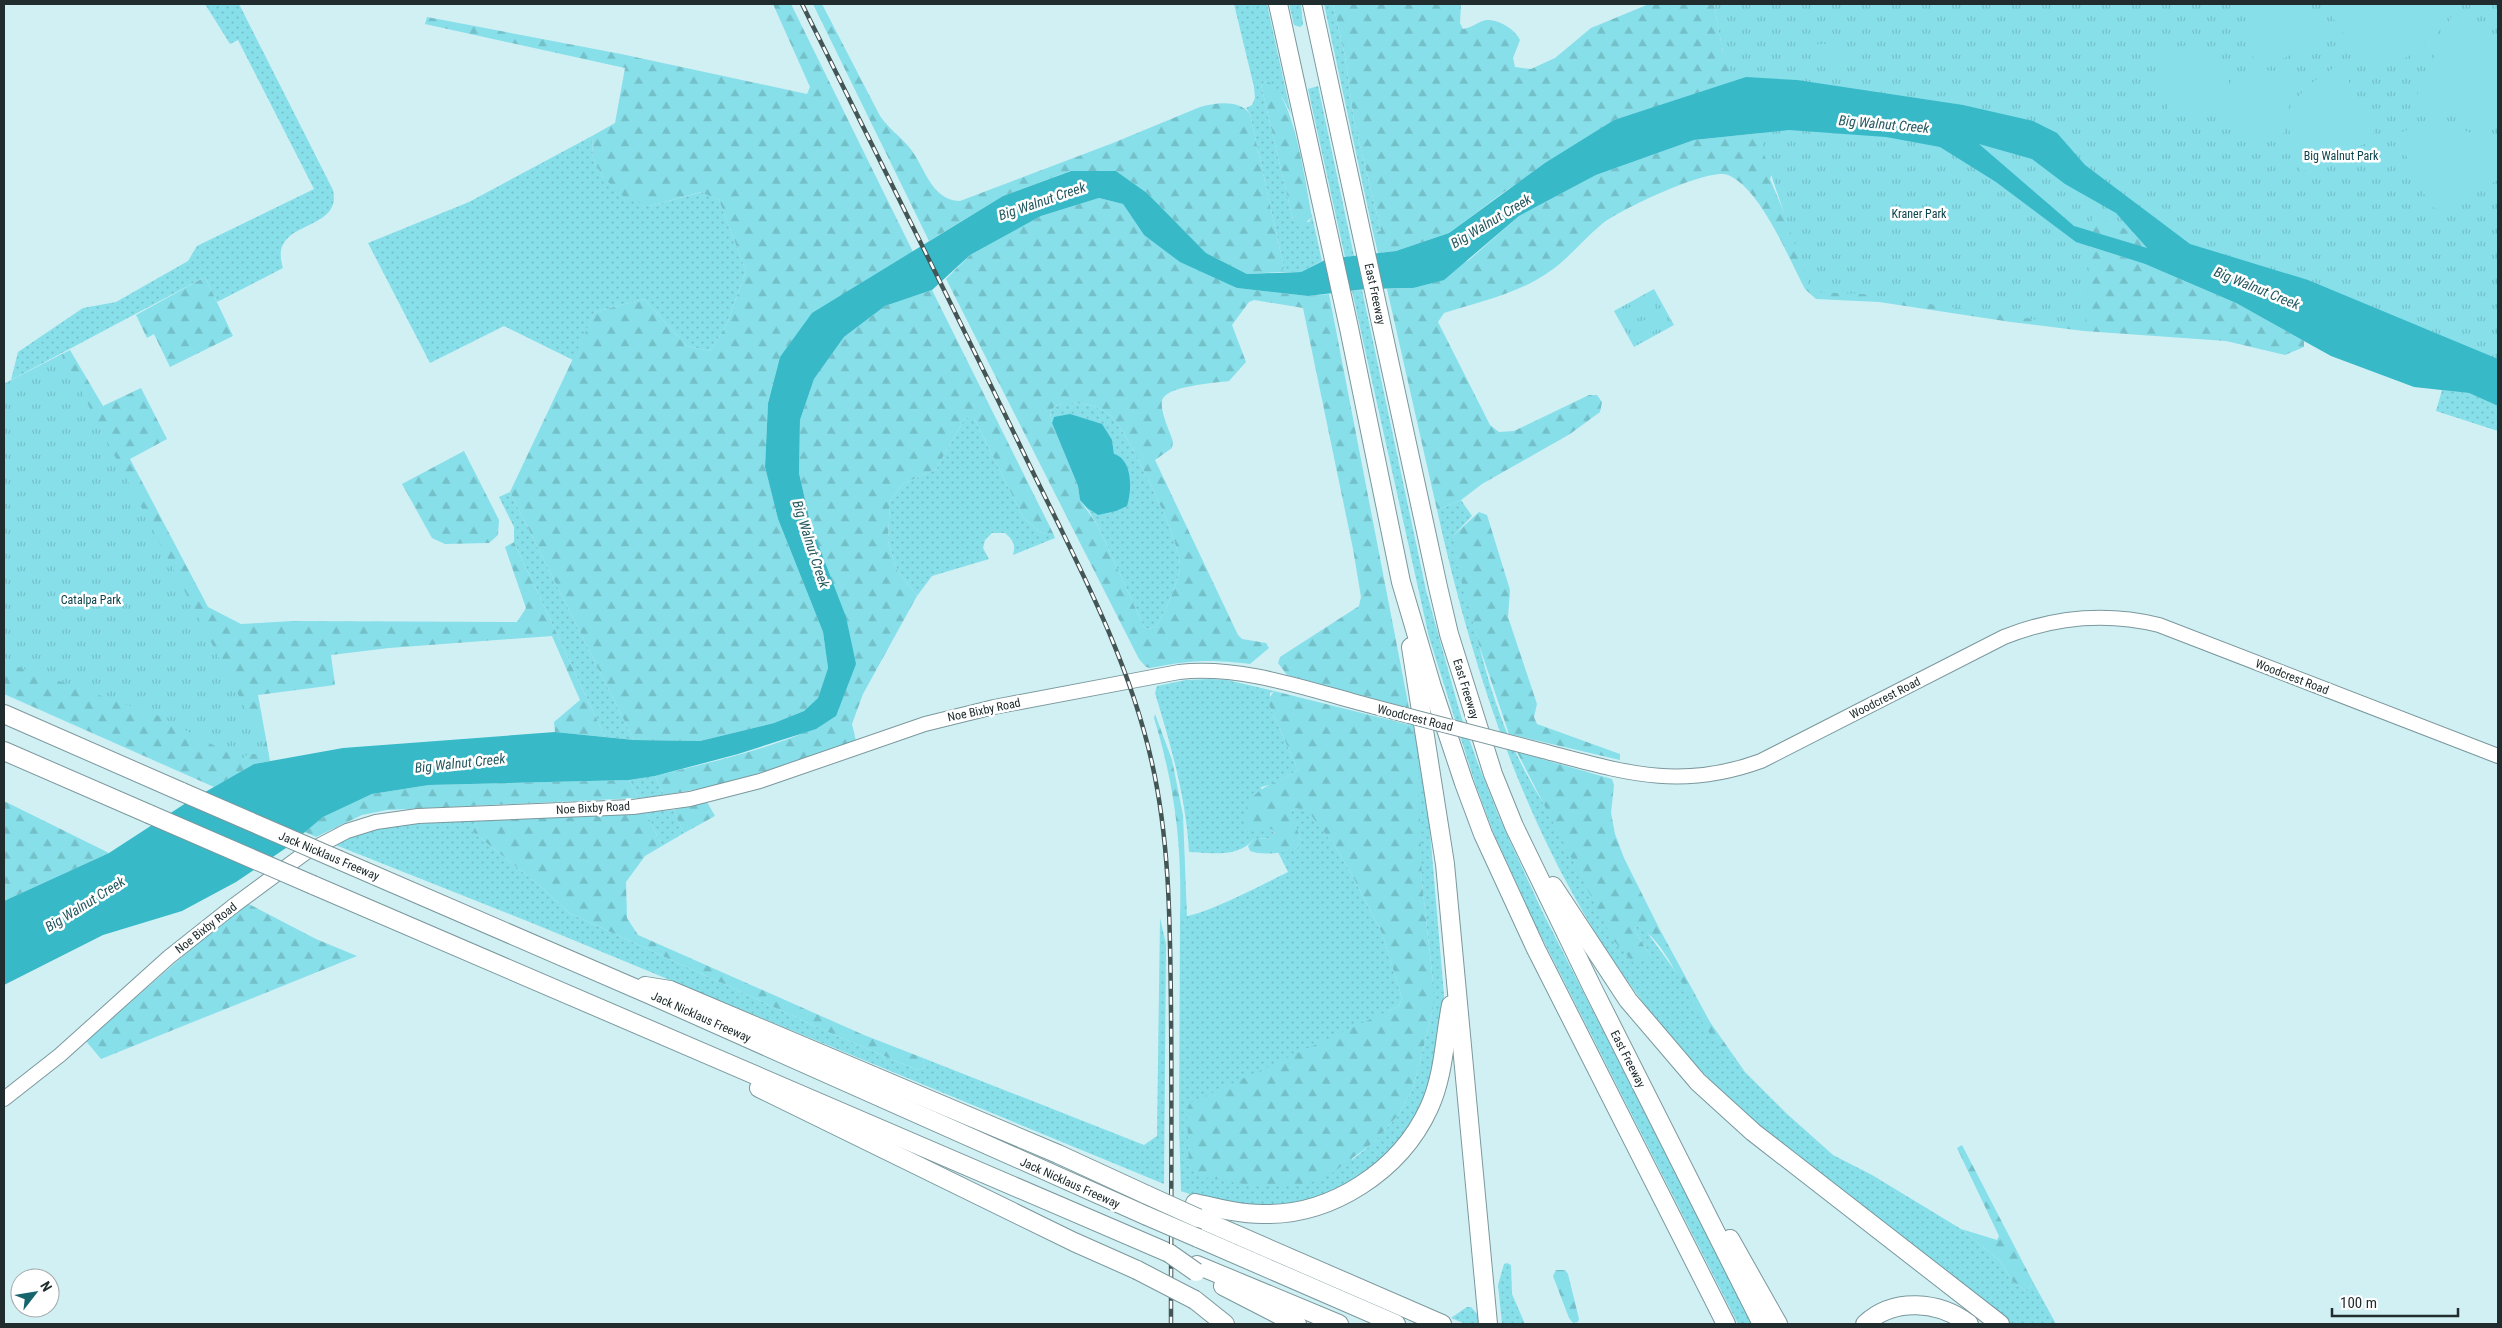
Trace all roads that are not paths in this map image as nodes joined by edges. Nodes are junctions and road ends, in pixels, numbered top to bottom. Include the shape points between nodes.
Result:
1 (1278, 4) edge
2 (1312, 4) edge
3 (1401, 582) junction
4 (1260, 678) joint
5 (1464, 681) junction
6 (4, 714) edge
7 (4, 751) edge
8 (2498, 756) edge
9 (623, 983) junction
10 (1456, 983) junction
11 (639, 1026) junction
12 (4, 1098) edge
13 (1692, 1185) junction
14 (1197, 1210) junction
15 (1197, 1269) junction
16 (1225, 1324) edge
17 (1296, 1324) edge
18 (1339, 1324) edge
19 (1396, 1324) edge
20 (1442, 1324) edge
21 (1488, 1324) edge
22 (1726, 1324) edge
23 (1762, 1324) edge
24 (1778, 1324) edge
25 (1865, 1324) edge
26 (1968, 1324) edge
27 (2000, 1324) edge

1 - 3 highway
2 - 5 highway, East Freeway via 1438,587
3 - 10 highway via 1440,823
3 - 22 highway via 1461,774 1504,882
4 - 8 street, Woodcrest Road, bridge via 1647,776 1695,777 1761,761 2004,637 2043,624 2092,617 2159,625
4 - 12 street, Noe Bixby Road via 1193,670 994,707 925,724 760,781 690,799 633,806 418,816 361,826 314,847 232,907 169,957 60,1055
5 - 13 highway, East Freeway via 1493,774 1518,835
5 - 27 highway via 1498,770 1543,867 1604,966 1654,1032 1698,1082 1753,1132
6 - 9 highway, Jack Nicklaus Freeway, bridge
7 - 11 highway, Jack Nicklaus Freeway, bridge
9 - 14 highway, bridge via 670,990
9 - 19 highway, Jack Nicklaus Freeway, bridge
10 - 14 highway via 1444,1060 1429,1108 1411,1138 1383,1169 1345,1194 1293,1212 1262,1214
10 - 21 highway
11 - 15 highway, Jack Nicklaus Freeway, bridge via 1169,1253
11 - 16 highway, bridge via 814,1117 1137,1270 1194,1300
13 - 23 highway, East Freeway
13 - 24 highway via 1738,1250
14 - 20 highway
15 - 17 highway
15 - 18 highway, Jack Nicklaus Freeway
25 - 26 highway via 1893,1309 1915,1305 1940,1309

